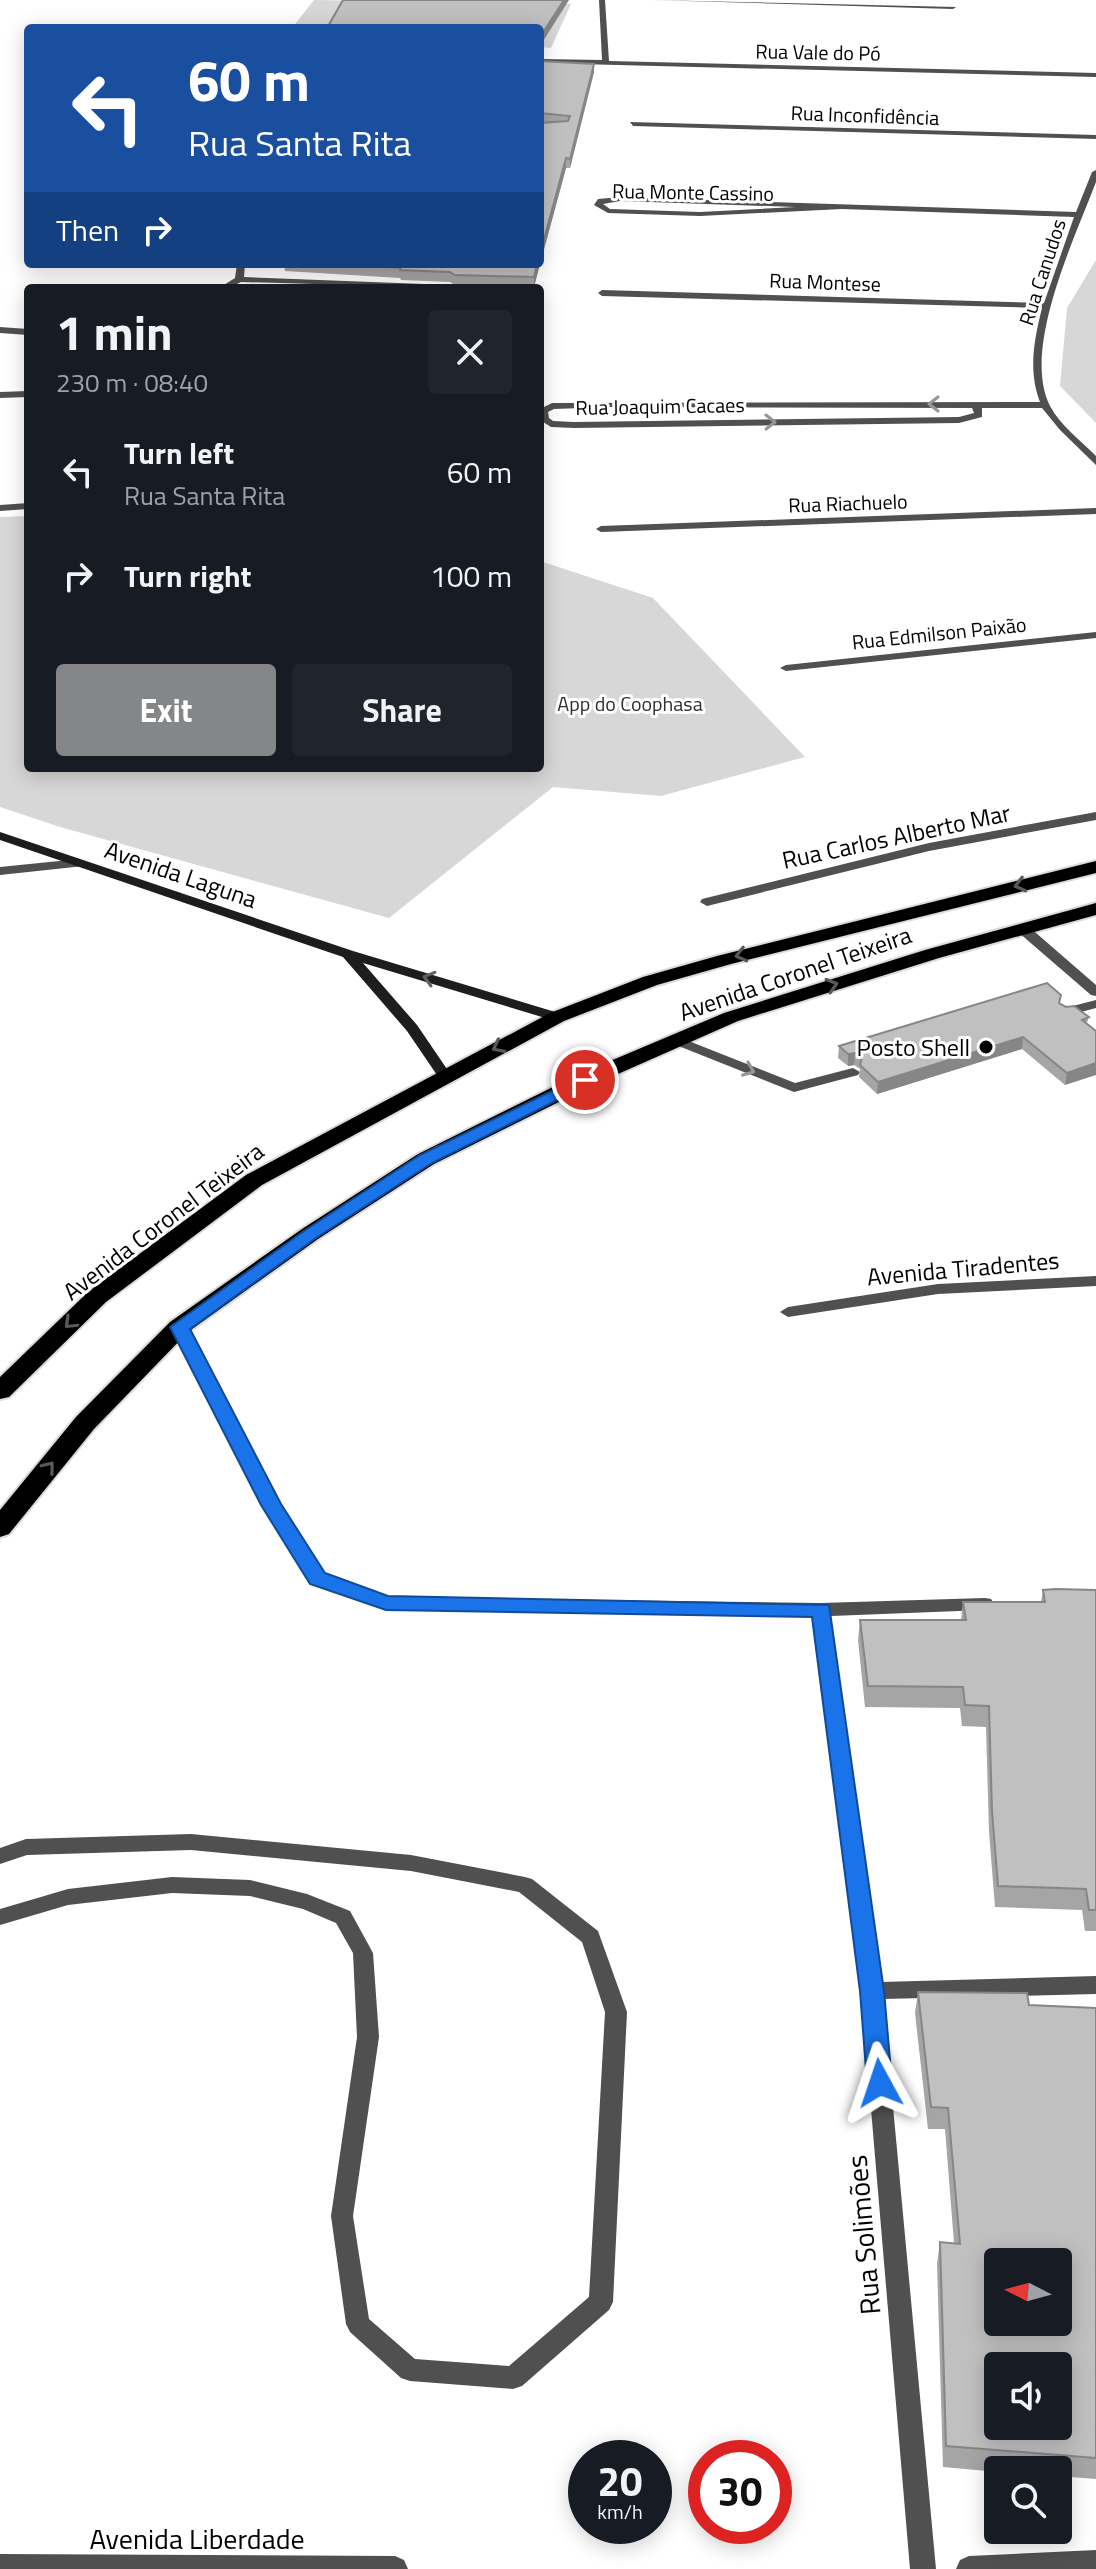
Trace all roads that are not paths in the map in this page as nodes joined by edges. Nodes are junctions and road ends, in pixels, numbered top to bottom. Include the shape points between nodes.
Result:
1 (602, 0) edge
2 (654, 0) edge
3 (953, 7) dead end
4 (544, 61) edge
5 (606, 62) junction
6 (1096, 75) edge
7 (633, 124) dead end
8 (1096, 137) edge
9 (1096, 172) edge
10 (839, 208) junction
11 (1079, 215) junction
12 (240, 268) edge
13 (239, 279) junction
14 (230, 284) edge
15 (356, 284) edge
16 (602, 293) dead end
17 (1047, 306) junction
18 (0, 330) edge
19 (24, 332) edge
20 (24, 394) edge
21 (0, 395) edge
22 (1044, 405) junction
23 (544, 410) edge
24 (978, 410) junction
25 (1053, 415) junction
26 (544, 419) edge
27 (1096, 462) edge
28 (24, 506) edge
29 (0, 508) edge
30 (1096, 511) edge
31 (601, 529) dead end
32 (1096, 635) edge
33 (786, 668) dead end
34 (1096, 816) edge
35 (0, 836) edge
36 (79, 863) junction
37 (1096, 867) edge
38 (0, 871) edge
39 (707, 902) dead end
40 (1096, 909) edge
41 (1023, 929) junction
42 (348, 954) junction
43 (1096, 992) edge
44 (1096, 1004) edge
45 (1066, 1012) edge
46 (557, 1017) junction
47 (676, 1040) junction
48 (853, 1072) dead end
49 (444, 1075) junction
50 (1096, 1281) edge
51 (788, 1312) dead end
52 (179, 1327) junction
53 (0, 1391) edge
54 (0, 1528) edge
55 (1004, 1603) edge
56 (821, 1610) junction
57 (0, 1856) edge
58 (0, 1917) edge
59 (1096, 1985) edge
60 (872, 1991) junction
61 (1096, 2563) edge
62 (0, 2567) edge
63 (395, 2569) edge
64 (923, 2569) edge
65 (969, 2569) edge

1 - 5 street
2 - 3 street
4 - 5 street, Rua Vale do Pó
5 - 6 street, Rua Vale do Pó
7 - 8 street, Rua Inconfidência
9 - 11 street, Rua Canudos
10 - 10 street, Rua Monte Cassino via 620,199 598,205 608,211 700,214
10 - 11 street, Rua Monte Cassino
11 - 17 street, Rua Canudos
12 - 13 street
13 - 14 street
13 - 15 street
16 - 17 street, Rua Montese
17 - 22 street, Rua Canudos via 1037,374
18 - 19 street
20 - 21 street
22 - 24 street, Rua Joaquim Cacaes
22 - 25 street
24 -> 23 street, Rua Joaquim Cacaes via 611,404
24 - 25 street, Rua Joaquim Cacaes
26 -> 24 street, Rua Joaquim Cacaes via 574,425 959,420
25 - 27 street
28 - 29 street
30 - 31 street, Rua Riachuelo
32 - 33 street, Rua Edmilson Paixão
34 - 39 street, Rua Carlos Alberto Mar via 929,847
35 - 36 main road, Avenida Laguna
36 - 38 street
36 - 42 main road, Avenida Laguna
37 -> 46 highway, Avenida Coronel Teixeira via 724,960 650,981
40 - 41 highway, Avenida Coronel Teixeira
41 - 43 street
47 -> 41 highway, Avenida Coronel Teixeira via 731,1017
46 -> 42 main road, Avenida Laguna
42 - 49 main road, Avenida Laguna via 396,1005
44 - 45 street
46 -> 49 highway, Avenida Coronel Teixeira
47 -> 48 street via 794,1088
47 - 52 highway, Avenida Coronel Teixeira via 426,1159
49 -> 53 highway, Avenida Coronel Teixeira via 254,1180 97,1297
50 - 51 street, Avenida Tiradentes via 938,1289
54 -> 52 highway, Avenida Coronel Teixeira via 85,1423
52 - 56 street via 271,1505 318,1578 386,1603
55 - 56 street
56 - 60 street, Rua Solimões
57 - 58 street via 26,1847 191,1842 411,1863 525,1885 591,1937 616,2012 601,2302 513,2378 410,2370 358,2324 342,2216 368,2037 363,1953 343,1917 250,1888 172,1885 68,1897
59 - 60 street
60 - 64 street, Rua Solimões
61 - 65 street
62 - 63 street, Avenida Liberdade

